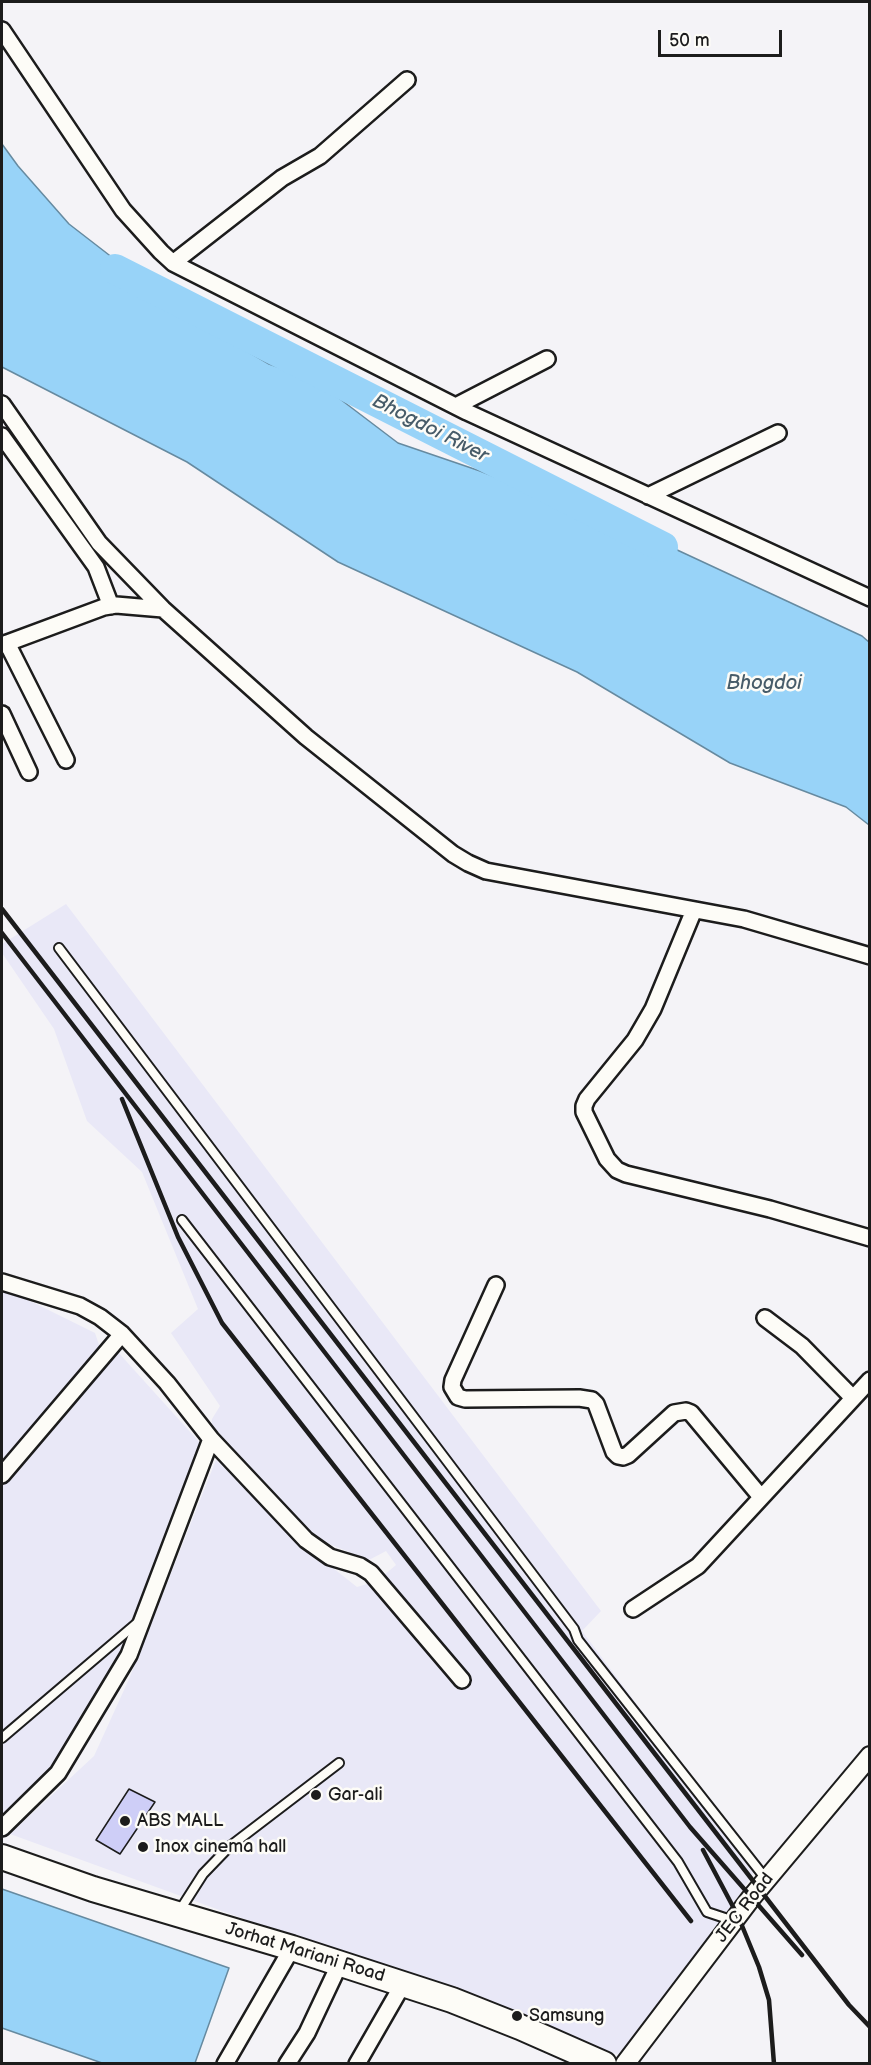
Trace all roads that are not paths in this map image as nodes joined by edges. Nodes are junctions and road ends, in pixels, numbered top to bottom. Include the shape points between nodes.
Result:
1 (2, 30) edge
2 (407, 80) dead end
3 (173, 263) junction
4 (547, 358) dead end
5 (2, 404) edge
6 (456, 406) junction
7 (778, 433) dead end
8 (2, 436) edge
9 (648, 496) junction
10 (870, 598) edge
11 (111, 606) junction
12 (163, 609) junction
13 (4, 644) edge
14 (2, 714) edge
15 (66, 760) dead end
16 (29, 772) dead end
17 (694, 910) junction
18 (59, 948) dead end
19 (870, 956) edge
20 (182, 1220) dead end
21 (870, 1238) edge
22 (2, 1282) edge
23 (496, 1285) dead end
24 (765, 1318) dead end
25 (122, 1334) junction
26 (870, 1380) edge
27 (853, 1398) junction
28 (211, 1439) junction
29 (2, 1475) edge
30 (761, 1497) junction
31 (633, 1609) dead end
32 (144, 1617) junction
33 (462, 1680) dead end
34 (2, 1738) edge
35 (870, 1756) edge
36 (339, 1763) dead end
37 (2, 1828) edge
38 (2, 1857) edge
39 (766, 1880) junction
40 (177, 1914) junction
41 (734, 1921) junction
42 (292, 1948) junction
43 (340, 1963) junction
44 (403, 1984) junction
45 (225, 2064) edge
46 (287, 2064) edge
47 (357, 2064) edge
48 (604, 2064) edge
49 (625, 2064) edge

1 - 3 street via 123,210
2 - 3 street via 320,156 282,178
3 - 6 street
4 - 6 street
5 - 12 street via 99,543
6 - 9 street
7 - 9 street
8 - 11 street via 96,567
9 - 10 street
11 - 12 street
11 - 13 street
12 - 17 street via 306,737 468,863 486,871
13 - 15 street
14 - 16 street
17 - 19 street via 744,919
17 - 21 street via 653,1009 635,1040 584,1106 607,1159 626,1174
18 - 39 lane via 574,1629 578,1640
20 - 41 lane via 678,1862 707,1912
22 - 25 street via 80,1306
23 - 30 street via 453,1380 452,1387 458,1396 592,1401 614,1452 623,1457 674,1413 686,1411
24 - 27 street via 802,1346
25 - 28 street
25 - 29 street
26 - 27 street
27 - 30 street
28 - 32 street
28 - 33 street via 315,1547 371,1573
30 - 31 street via 698,1566
32 - 34 lane
32 - 37 street via 129,1655 66,1761
35 - 39 street, JEC Road
36 - 40 lane via 229,1847 203,1874
38 - 40 highway, Jorhat Mariani Road
39 - 41 street, JEC Road
40 - 42 highway, Jorhat Mariani Road
41 - 49 street, JEC Road
42 - 43 highway, Jorhat Mariani Road
42 - 45 street
43 - 44 highway, Jorhat Mariani Road
43 - 46 street via 307,2033
44 - 47 street
44 - 48 highway, Jorhat Mariani Road via 453,2000

